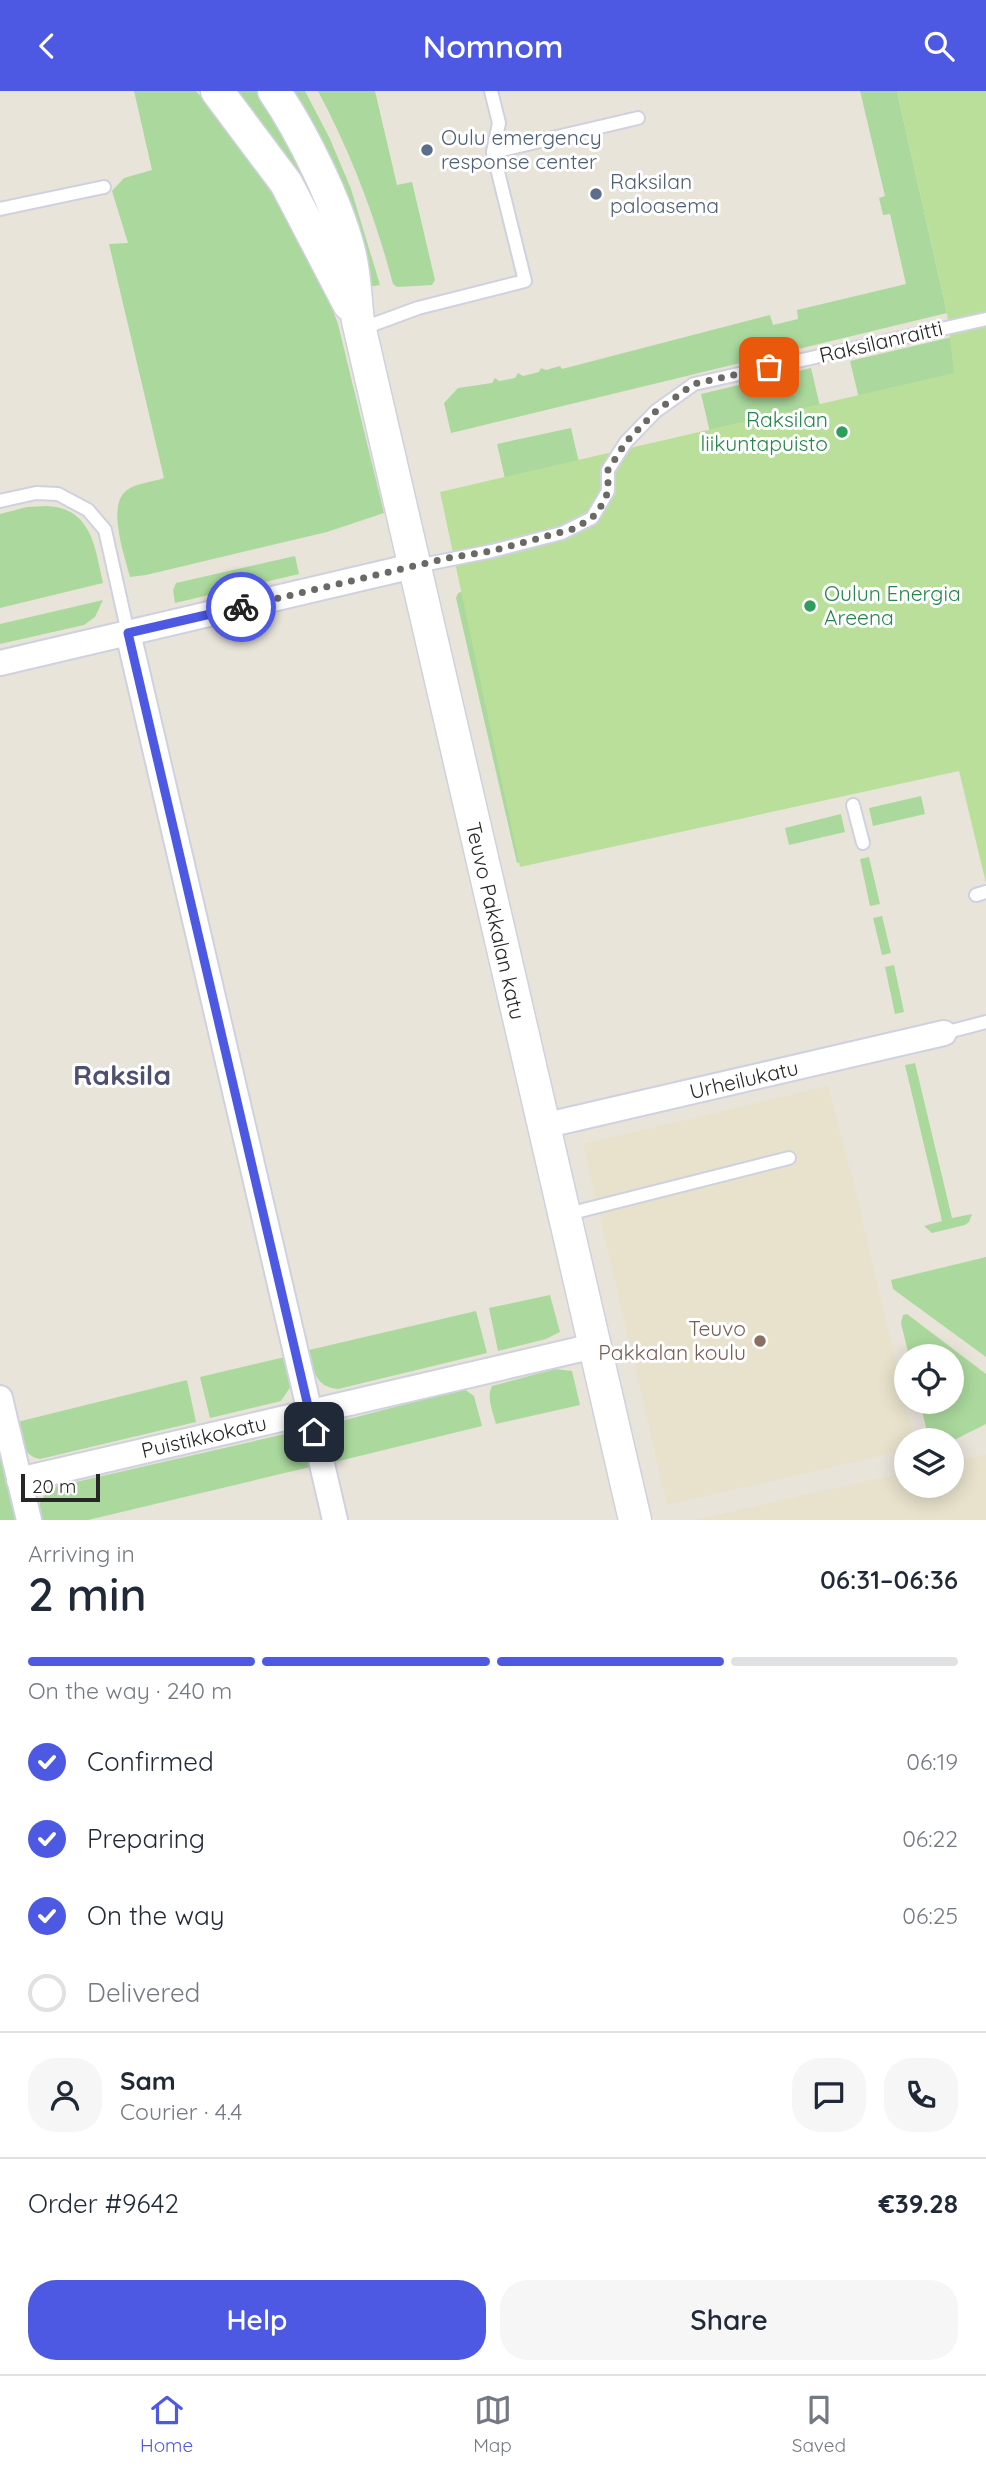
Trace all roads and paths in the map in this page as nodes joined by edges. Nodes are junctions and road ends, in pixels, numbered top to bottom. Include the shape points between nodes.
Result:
1 (217, 91) edge
2 (274, 91) edge
3 (491, 91) edge
4 (638, 118) dead end
5 (493, 152) junction
6 (104, 187) dead end
7 (0, 209) edge
8 (986, 319) edge
9 (359, 325) junction
10 (0, 501) edge
11 (413, 566) junction
12 (128, 633) junction
13 (0, 663) edge
14 (853, 805) dead end
15 (863, 843) dead end
16 (986, 1022) edge
17 (944, 1033) joint
18 (543, 1126) junction
19 (789, 1158) dead end
20 (564, 1215) junction
21 (594, 1346) junction
22 (0, 1398) edge
23 (310, 1412) junction
24 (19, 1480) junction
25 (29, 1520) edge
26 (335, 1520) edge
27 (635, 1520) edge

1 - 9 street, Teuvo Pakkalan katu via 286,183
2 - 9 street, Teuvo Pakkalan katu via 327,191 349,252
3 - 5 lane via 499,123
4 - 5 lane
5 - 9 lane via 525,281
6 - 7 lane
8 - 11 lane, Raksilanraitti via 694,384 656,411 626,442 608,470 608,491 592,518 562,533
9 - 11 street, Teuvo Pakkalan katu
10 - 12 lane via 36,493 58,494 88,510 105,530
11 - 12 street
11 - 18 street, Teuvo Pakkalan katu
12 - 13 street
12 - 23 street
14 - 15 lane
16 - 17 lane
17 - 18 street, Urheilukatu
18 - 20 street, Teuvo Pakkalan katu
19 - 20 lane
20 - 21 street, Teuvo Pakkalan katu
21 - 23 street, Puistikkokatu
21 - 27 street, Teuvo Pakkalan katu
22 - 24 street
23 - 24 street, Puistikkokatu
23 - 26 street
24 - 25 street

